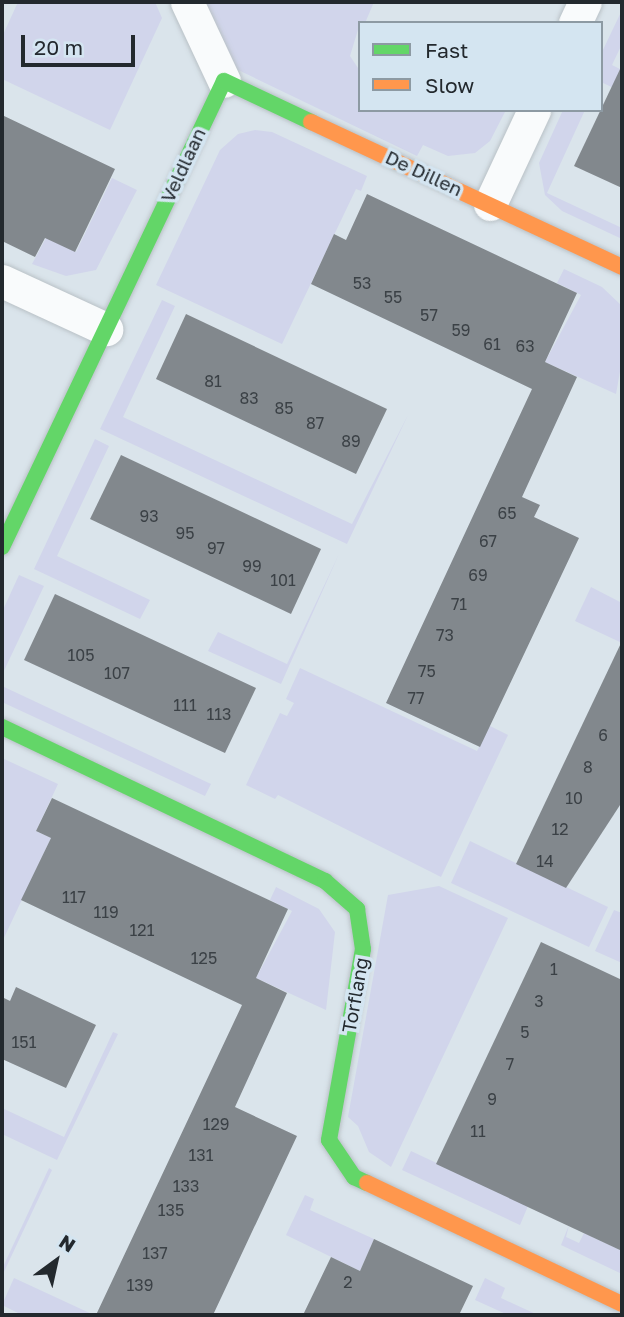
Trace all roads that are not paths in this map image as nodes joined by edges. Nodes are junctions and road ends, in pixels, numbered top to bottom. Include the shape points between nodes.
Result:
1 (187, 2) edge
2 (585, 2) edge
3 (576, 21) edge
4 (223, 81) junction
5 (533, 112) edge
6 (490, 204) junction
7 (622, 267) edge
8 (2, 281) edge
9 (106, 329) junction
10 (2, 547) edge
11 (2, 727) edge
12 (622, 1304) edge

1 - 4 street
2 - 3 street
4 - 6 street, De Dillen
4 - 9 street, Veldlaan
5 - 6 street
6 - 7 street, De Dillen
8 - 9 street
9 - 10 street, Veldlaan
11 - 12 street, Torflang via 325,881 358,909 363,949 329,1140 354,1177

